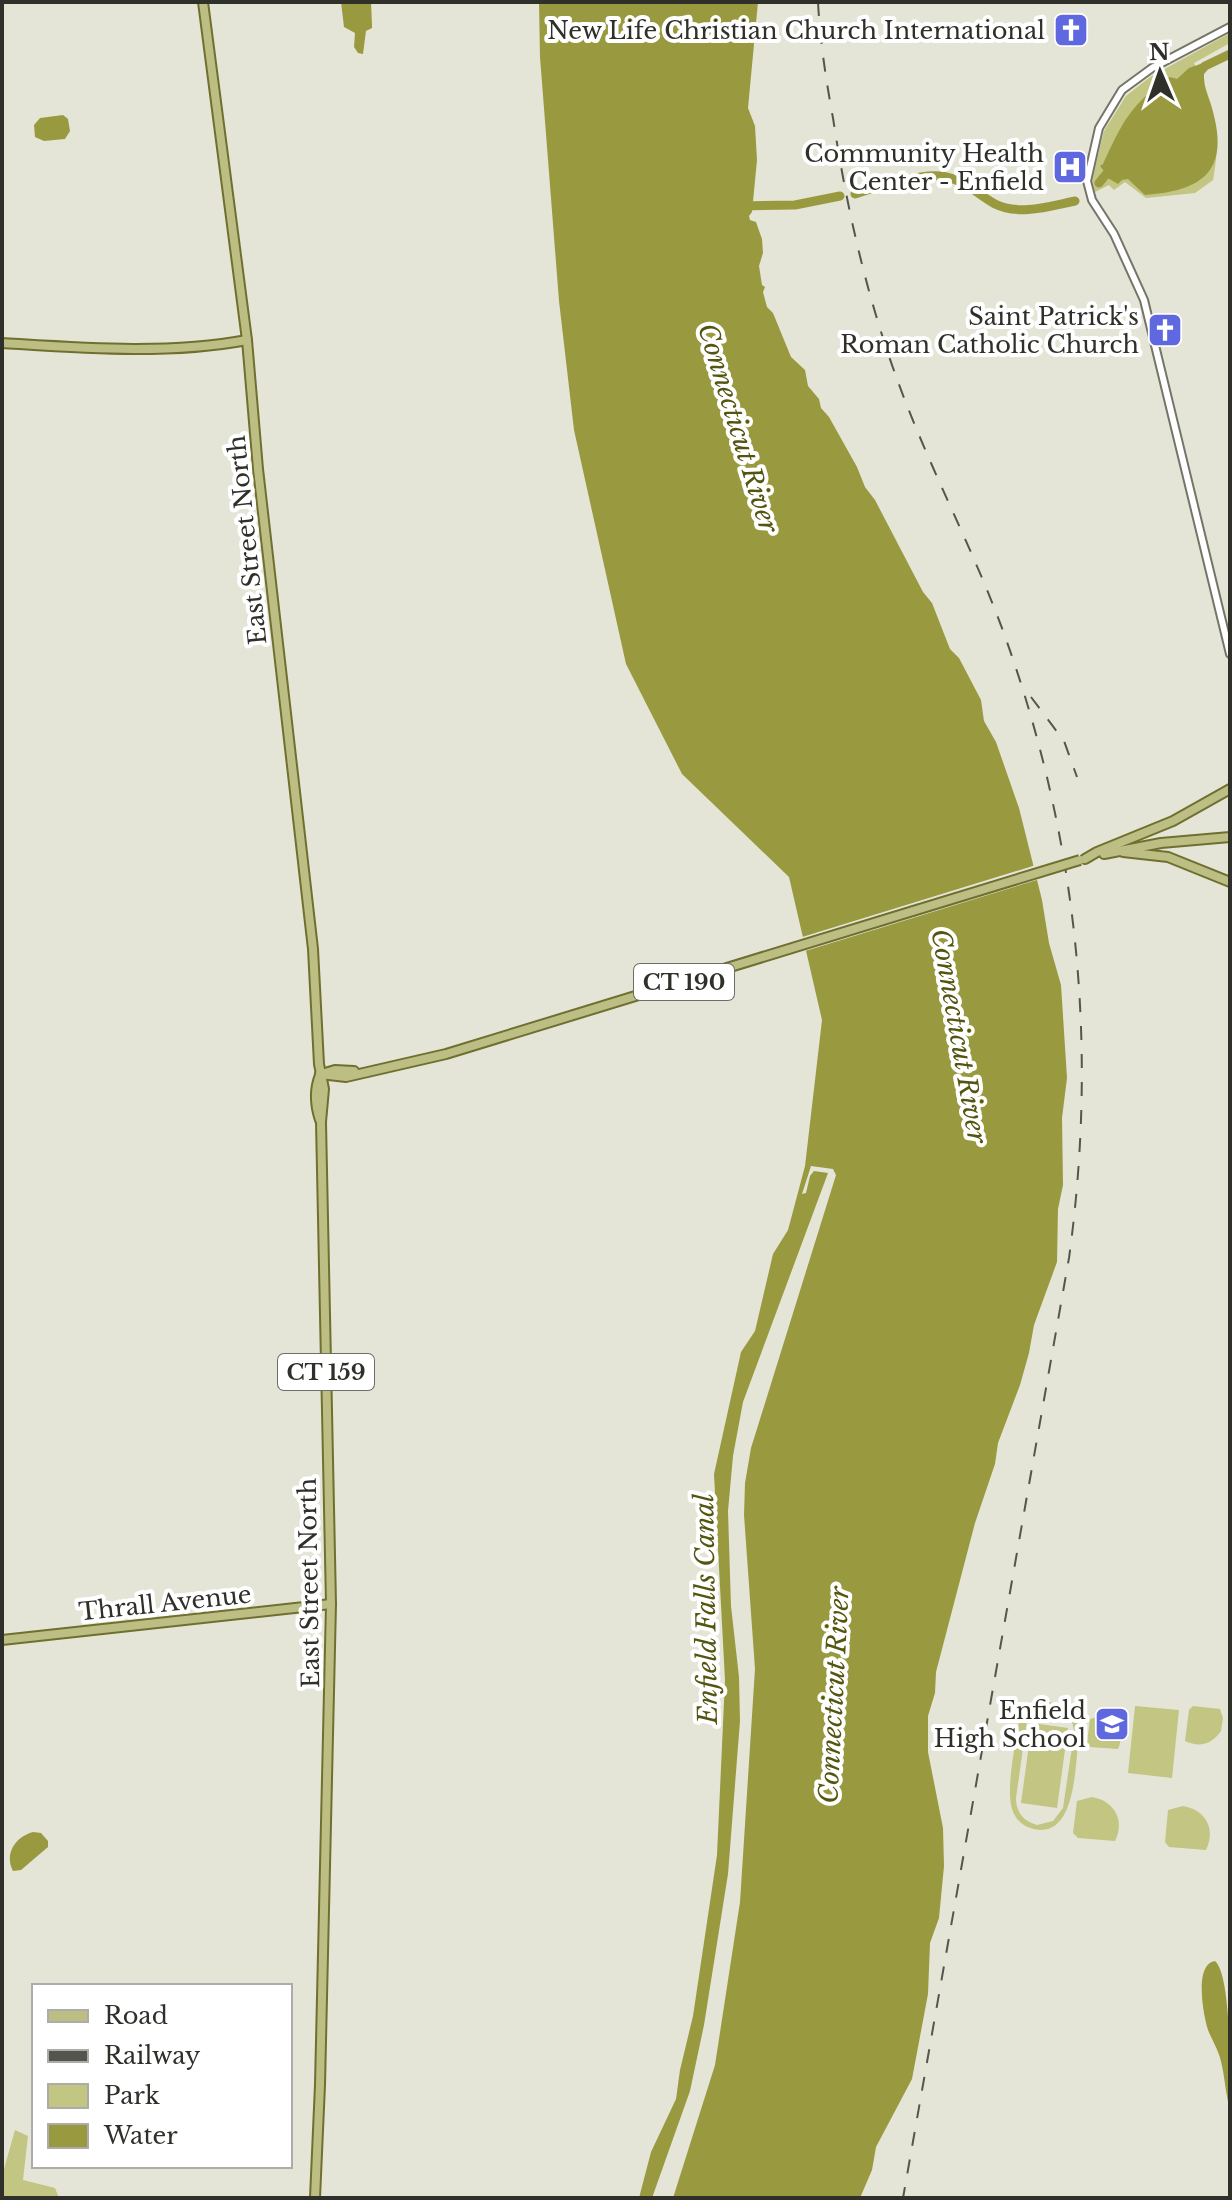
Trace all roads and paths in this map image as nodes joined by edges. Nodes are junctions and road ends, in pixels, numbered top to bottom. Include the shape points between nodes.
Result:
1 (203, 2) edge
2 (1230, 27) edge
3 (247, 340) junction
4 (2, 343) edge
5 (1230, 654) edge
6 (1230, 789) edge
7 (1230, 837) edge
8 (1114, 851) junction
9 (1082, 860) junction
10 (1230, 882) edge
11 (320, 1074) junction
12 (331, 1604) junction
13 (2, 1640) edge
14 (315, 2198) edge

1 - 3 main road, East Street North / CT 159
2 - 5 street via 1122,90 1099,128 1087,183 1144,300
3 - 4 main road via 87,349
3 - 11 main road, East Street North / CT 159 via 313,949
6 - 9 main road via 1173,821
7 - 8 main road, CT 190
8 - 9 main road, CT 190
8 - 10 main road via 1168,857
9 - 11 main road, CT 190, bridge via 446,1054 346,1077
11 - 12 main road, East Street North / CT 159
12 - 13 main road, Thrall Avenue
12 - 14 main road, East Street North / CT 159

